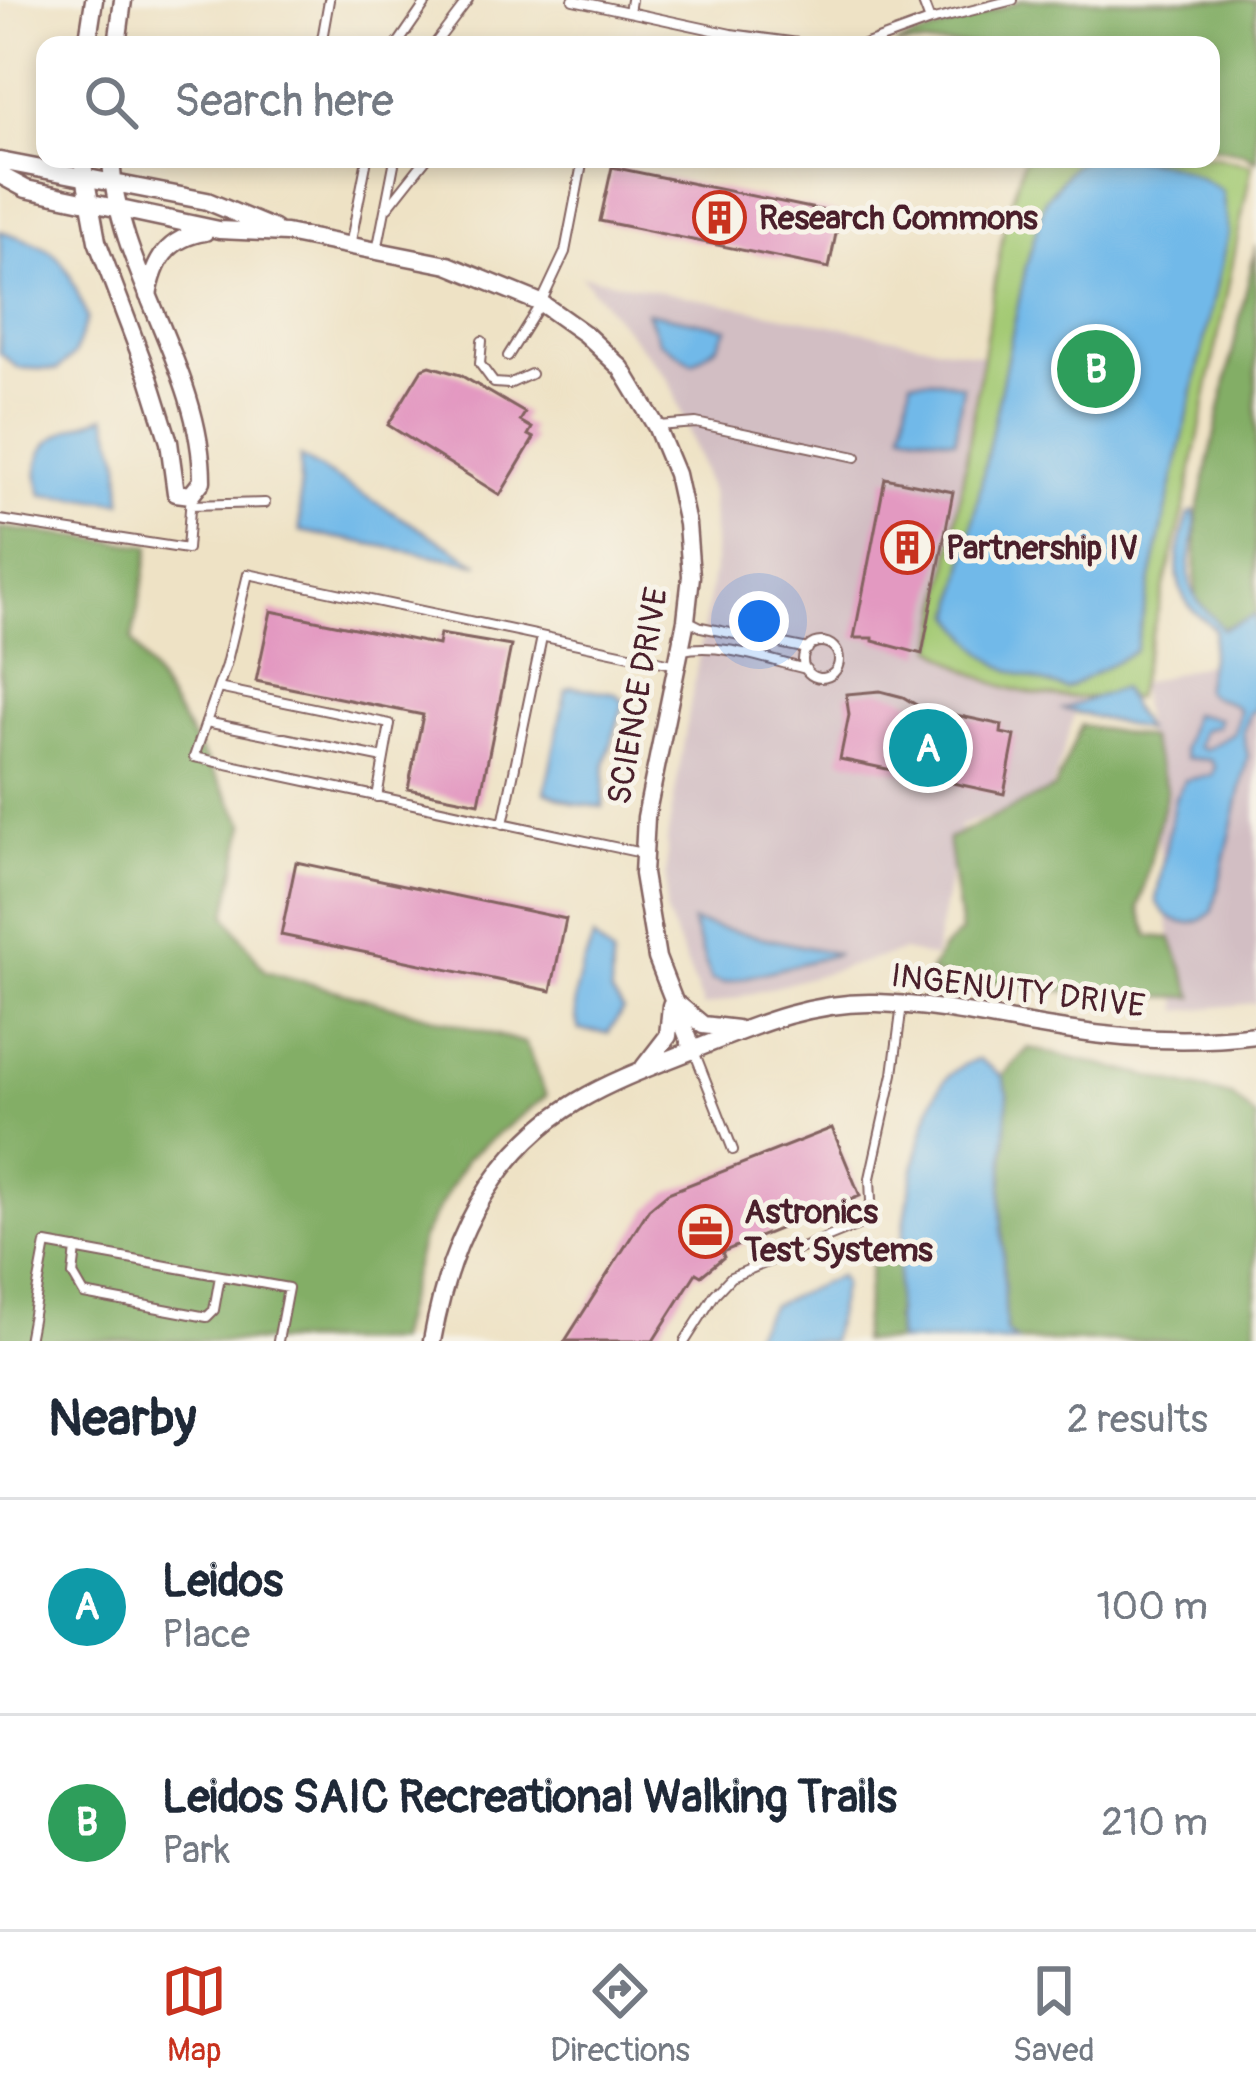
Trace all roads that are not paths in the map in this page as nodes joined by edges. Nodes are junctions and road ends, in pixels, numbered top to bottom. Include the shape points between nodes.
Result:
1 (94, 0) edge
2 (123, 0) edge
3 (329, 0) edge
4 (428, 0) edge
5 (468, 0) edge
6 (573, 0) edge
7 (631, 0) edge
8 (922, 0) edge
9 (1013, 0) edge
10 (629, 12) junction
11 (930, 21) junction
12 (88, 36) edge
13 (118, 36) edge
14 (323, 36) edge
15 (404, 36) edge
16 (441, 36) edge
17 (746, 36) edge
18 (889, 36) edge
19 (36, 158) edge
20 (0, 161) edge
21 (20, 164) junction
22 (36, 165) edge
23 (83, 168) edge
24 (85, 168) edge
25 (111, 168) edge
26 (365, 168) edge
27 (392, 168) edge
28 (419, 168) edge
29 (581, 168) edge
30 (0, 175) edge
31 (112, 182) junction
32 (89, 203) junction
33 (118, 209) junction
34 (384, 213) junction
35 (219, 230) junction
36 (286, 233) junction
37 (350, 247) junction
38 (377, 253) junction
39 (148, 297) junction
40 (541, 303) junction
41 (482, 341) dead end
42 (508, 356) dead end
43 (531, 374) dead end
44 (656, 427) junction
45 (856, 457) dead end
46 (191, 500) junction
47 (265, 503) dead end
48 (0, 520) edge
49 (686, 620) junction
50 (542, 637) junction
51 (808, 649) junction
52 (679, 658) junction
53 (806, 669) junction
54 (218, 688) junction
55 (206, 722) junction
56 (384, 758) junction
57 (377, 797) junction
58 (503, 824) junction
59 (643, 854) junction
60 (671, 997) junction
61 (902, 1004) junction
62 (745, 1029) junction
63 (1256, 1035) edge
64 (694, 1050) junction
65 (640, 1072) junction
66 (733, 1150) dead end
67 (76, 1250) junction
68 (220, 1276) junction
69 (28, 1341) edge
70 (280, 1341) edge
71 (432, 1341) edge
72 (685, 1341) edge

1 - 12 street
2 - 13 street
3 - 14 lane
4 - 15 lane
5 - 16 lane
6 - 10 lane
7 - 10 lane
8 - 11 lane
9 - 11 lane
10 - 17 lane
11 - 18 lane
19 - 21 street
20 - 21 street, SCIENCE DRIVE
21 - 22 street, SCIENCE DRIVE
23 - 32 street
24 - 31 street, SCIENCE DRIVE
25 - 31 street
26 - 37 lane
27 - 34 lane
28 - 34 lane
29 - 40 lane via 565,252
30 - 32 street, SCIENCE DRIVE
31 - 33 street
31 - 36 street, SCIENCE DRIVE via 207,201
32 - 33 street, SCIENCE DRIVE
32 - 46 street via 169,442 176,493
33 - 35 street, SCIENCE DRIVE
33 - 39 street
34 - 38 lane
35 - 36 street, SCIENCE DRIVE
35 - 39 street via 169,247
36 - 37 street, SCIENCE DRIVE
37 - 38 street, SCIENCE DRIVE
38 - 40 street, SCIENCE DRIVE via 448,266
39 - 46 street via 194,418 202,481
40 - 42 lane
40 - 44 street, SCIENCE DRIVE via 621,368
41 - 43 lane via 480,364 494,383
44 - 45 lane via 696,423
44 - 49 street, SCIENCE DRIVE via 687,524
46 - 47 lane
46 - 48 lane via 187,549
49 - 51 lane
49 - 52 street, SCIENCE DRIVE
50 - 52 lane
50 - 54 lane via 248,574
50 - 58 lane
51 - 53 lane
51 - 53 lane via 825,642 839,660 825,677
52 - 53 lane via 697,647
52 - 59 street, SCIENCE DRIVE
54 - 55 lane
54 - 56 lane via 390,724
55 - 56 lane
55 - 57 lane via 194,758
56 - 57 lane
57 - 58 lane
58 - 59 lane
59 - 60 street, SCIENCE DRIVE via 648,916
60 - 62 street via 698,1022
60 - 64 street, SCIENCE DRIVE
60 - 65 street via 668,1036
61 - 62 street, INGENUITY DRIVE via 820,1006
61 - 63 street, INGENUITY DRIVE via 1145,1040
61 - 72 lane via 866,1215 731,1277
62 - 64 street, INGENUITY DRIVE
64 - 65 street, INGENUITY DRIVE
64 - 66 lane
65 - 71 street, INGENUITY DRIVE via 574,1104 499,1172 454,1251
67 - 68 lane
67 - 68 lane via 73,1275 84,1294 207,1317
67 - 69 lane via 46,1244
68 - 70 lane via 288,1288

